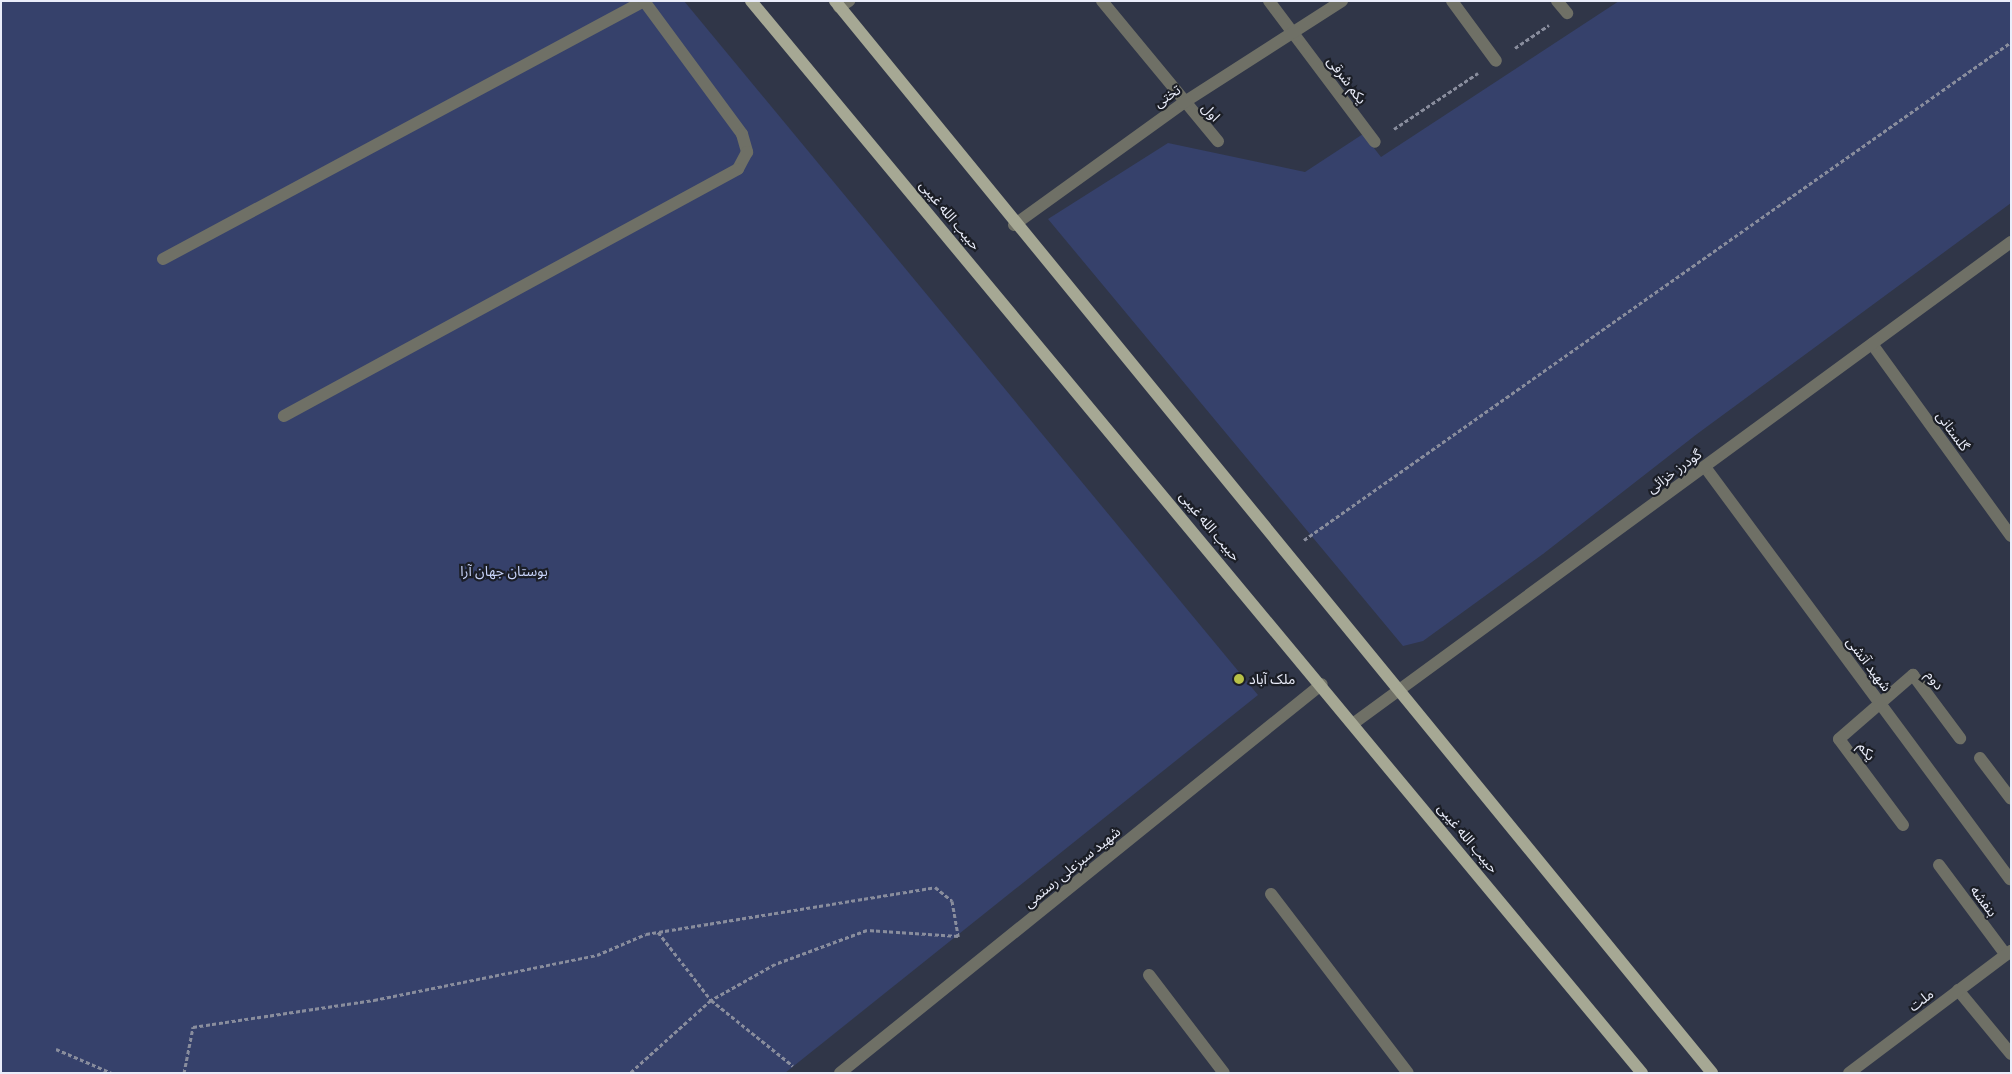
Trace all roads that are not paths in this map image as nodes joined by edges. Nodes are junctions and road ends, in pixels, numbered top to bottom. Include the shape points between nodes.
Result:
1 (751, 1) edge
2 (1102, 1) edge
3 (1269, 1) edge
4 (1342, 1) edge
5 (1452, 1) edge
6 (1557, 1) edge
7 (841, 3) edge
8 (1567, 13) dead end
9 (1294, 36) junction
10 (1496, 61) dead end
11 (1183, 103) junction
12 (1218, 141) dead end
13 (1375, 142) dead end
14 (1014, 225) junction
15 (2011, 242) edge
16 (163, 259) dead end
17 (1872, 344) junction
18 (284, 416) dead end
19 (1705, 467) junction
20 (2006, 520) edge
21 (2011, 536) edge
22 (1322, 684) junction
23 (1400, 689) junction
24 (1880, 704) junction
25 (1354, 723) junction
26 (1960, 738) dead end
27 (1980, 758) dead end
28 (2011, 799) edge
29 (1903, 825) dead end
30 (1939, 865) dead end
31 (2010, 879) edge
32 (1271, 894) dead end
33 (2008, 953) edge
34 (1149, 975) dead end
35 (1958, 990) junction
36 (2011, 1054) edge
37 (1863, 1069) edge
38 (840, 1073) edge
39 (1224, 1073) edge
40 (1408, 1073) edge
41 (1642, 1073) edge
42 (1712, 1073) edge
43 (1849, 1073) edge

1 - 22 main road, حبیب الله غیبی
2 - 11 street, اول
3 - 9 street, یکم شرقی
4 - 9 street, تختی
5 - 10 street
6 - 8 street
7 - 14 main road
9 - 11 street, تختی
9 - 13 street, یکم شرقی
11 - 12 street, اول
11 - 14 street, تختی
14 - 23 main road via 1289,551
15 - 17 street, گودرز خزائی
16 - 18 street via 644,1 742,134 747,152 738,168
17 - 19 street, گودرز خزائی
17 - 20 street, گلستانی
19 - 23 street, گودرز خزائی
19 - 24 street, شهید آتشی
20 - 21 street, گلستانی
22 - 25 main road, حبیب الله غیبی
22 - 38 street, شهید سبزعلی رستمی
23 - 25 street, گودرز خزائی
23 - 42 main road
24 - 26 street, دوم via 1913,676
24 - 29 street, یکم via 1838,739
24 - 31 street, شهید آتشی
25 - 41 main road, حبیب الله غیبی
27 - 28 street
30 - 33 street, بنفشه
32 - 40 street
33 - 35 street, ملت
34 - 39 street
35 - 36 street
35 - 37 street, ملت
37 - 43 street, ملت

